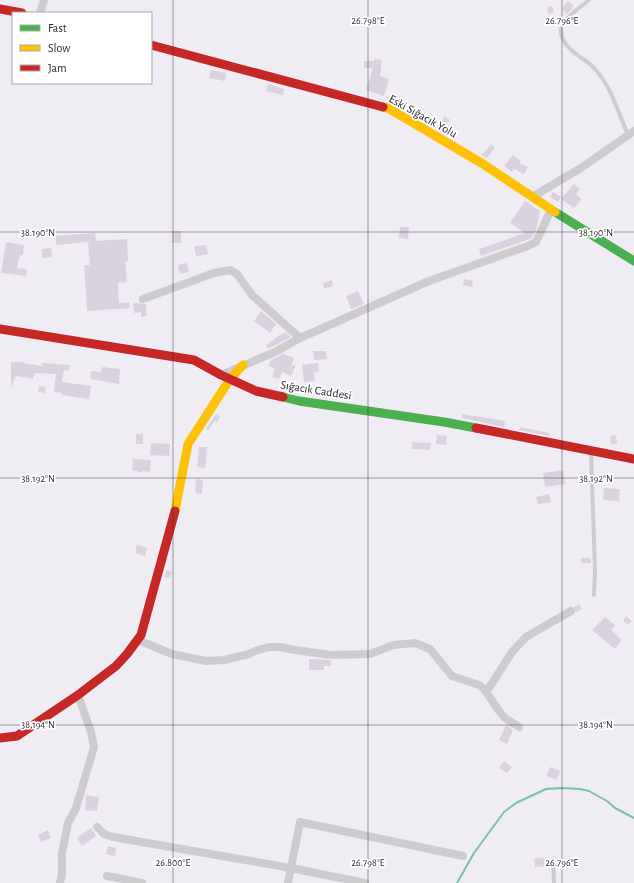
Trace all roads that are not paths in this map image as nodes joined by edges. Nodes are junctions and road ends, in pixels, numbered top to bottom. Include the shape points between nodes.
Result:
1 (44, 0) edge
2 (589, 0) edge
3 (0, 9) edge
4 (16, 12) edge
5 (40, 12) edge
6 (152, 45) edge
7 (631, 133) edge
8 (532, 197) junction
9 (551, 210) junction
10 (634, 261) edge
11 (143, 299) dead end
12 (0, 329) edge
13 (300, 338) junction
14 (243, 365) junction
15 (221, 375) junction
16 (230, 379) junction
17 (591, 452) junction
18 (634, 459) edge
19 (594, 595) dead end
20 (571, 611) dead end
21 (138, 640) junction
22 (485, 690) junction
23 (78, 695) junction
24 (519, 727) dead end
25 (0, 738) edge
26 (97, 827) dead end
27 (463, 856) dead end
28 (554, 859) dead end
29 (291, 868) junction
30 (107, 876) dead end
31 (60, 883) edge
32 (142, 883) edge
33 (288, 883) edge
34 (365, 883) edge
35 (554, 883) edge

1 - 5 street
2 - 7 lane via 565,21 561,28 563,39 570,49 600,75
3 - 4 street
6 - 8 street, Eski Sığacık Yolu via 388,108 483,164
7 - 8 street via 581,168
8 - 9 street, Eski Sığacık Yolu
9 - 10 street, Eski Sığacık Yolu
9 - 13 street via 536,242 429,281
11 - 13 street via 214,273 230,270 237,274 252,295
12 - 15 street, Sığacık Caddesi via 194,360
13 - 14 street
14 - 15 street
14 - 16 street
15 - 16 street, Sığacık Caddesi
16 - 17 street, Sığacık Caddesi via 256,391 299,401 444,422
16 - 21 street via 188,444 175,514
17 - 18 street, Sığacık Caddesi
17 - 19 lane
20 - 22 street via 526,637
21 - 22 street via 172,654 206,661 224,660 274,646 331,655 370,654 393,645 415,643 430,649 452,676
21 - 23 street via 116,666
22 - 24 street via 502,714
23 - 25 street via 17,736
23 - 31 street via 94,747 76,808 68,823
26 - 29 street via 104,834 113,836
27 - 29 street via 300,822
28 - 35 lane
29 - 33 street
29 - 34 street
30 - 32 street

